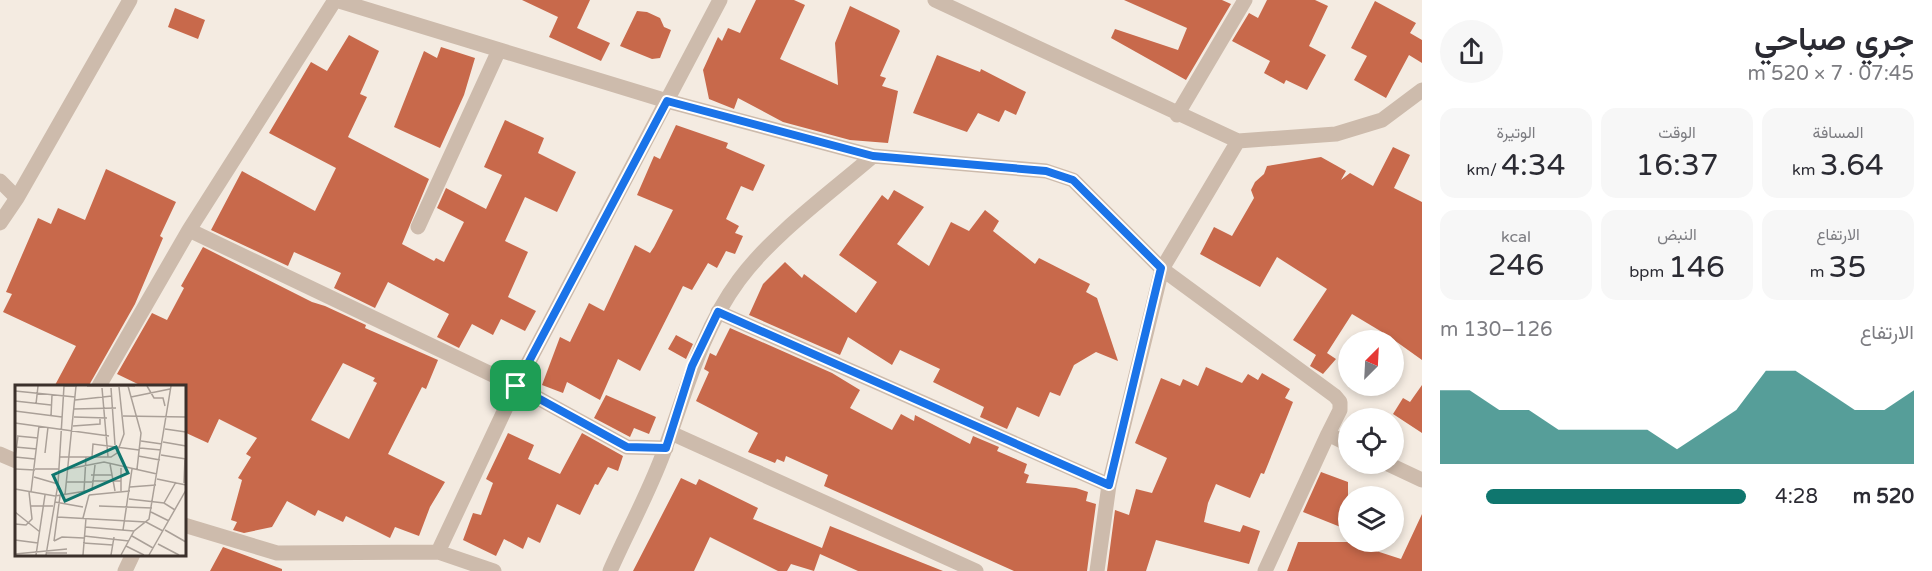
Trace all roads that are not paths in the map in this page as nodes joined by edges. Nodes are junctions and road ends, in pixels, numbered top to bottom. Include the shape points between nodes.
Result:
1 (130, 0) edge
2 (336, 0) edge
3 (720, 0) edge
4 (935, 0) edge
5 (1245, 0) edge
6 (499, 50) junction
7 (1422, 90) edge
8 (667, 101) junction
9 (1178, 115) junction
10 (1238, 141) junction
11 (873, 156) junction
12 (0, 181) edge
13 (17, 198) junction
14 (0, 223) edge
15 (418, 227) dead end
16 (189, 230) junction
17 (1161, 268) junction
18 (718, 312) junction
19 (100, 385) edge
20 (516, 386) junction
21 (671, 433) junction
22 (1328, 434) junction
23 (1338, 439) edge
24 (666, 448) junction
25 (0, 454) edge
26 (15, 461) edge
27 (1404, 472) edge
28 (1422, 480) edge
29 (1109, 485) junction
30 (186, 526) edge
31 (438, 552) junction
32 (132, 556) edge
33 (125, 571) edge
34 (494, 571) edge
35 (610, 571) edge
36 (976, 571) edge
37 (1097, 571) edge
38 (1265, 571) edge

1 - 13 street
2 - 6 street
2 - 16 street
3 - 8 street
4 - 9 street
5 - 9 street
6 - 8 street
6 - 15 street
7 - 10 street via 1382,120 1336,134
8 - 11 street
8 - 20 street
9 - 10 street
10 - 17 street
11 - 17 street via 1046,171 1073,180
11 - 18 street via 764,251
12 - 13 street
13 - 14 street
16 - 19 street
16 - 20 street
17 - 22 street via 1335,396 1340,410
17 - 29 street
18 - 21 street via 692,366
18 - 29 street
20 - 24 street via 627,447
20 - 31 street
21 - 24 street
21 - 36 street
22 - 23 street
22 - 38 street
24 - 35 street
25 - 26 street
27 - 28 street
29 - 37 street
30 - 31 street via 277,553
31 - 34 street
32 - 33 street

